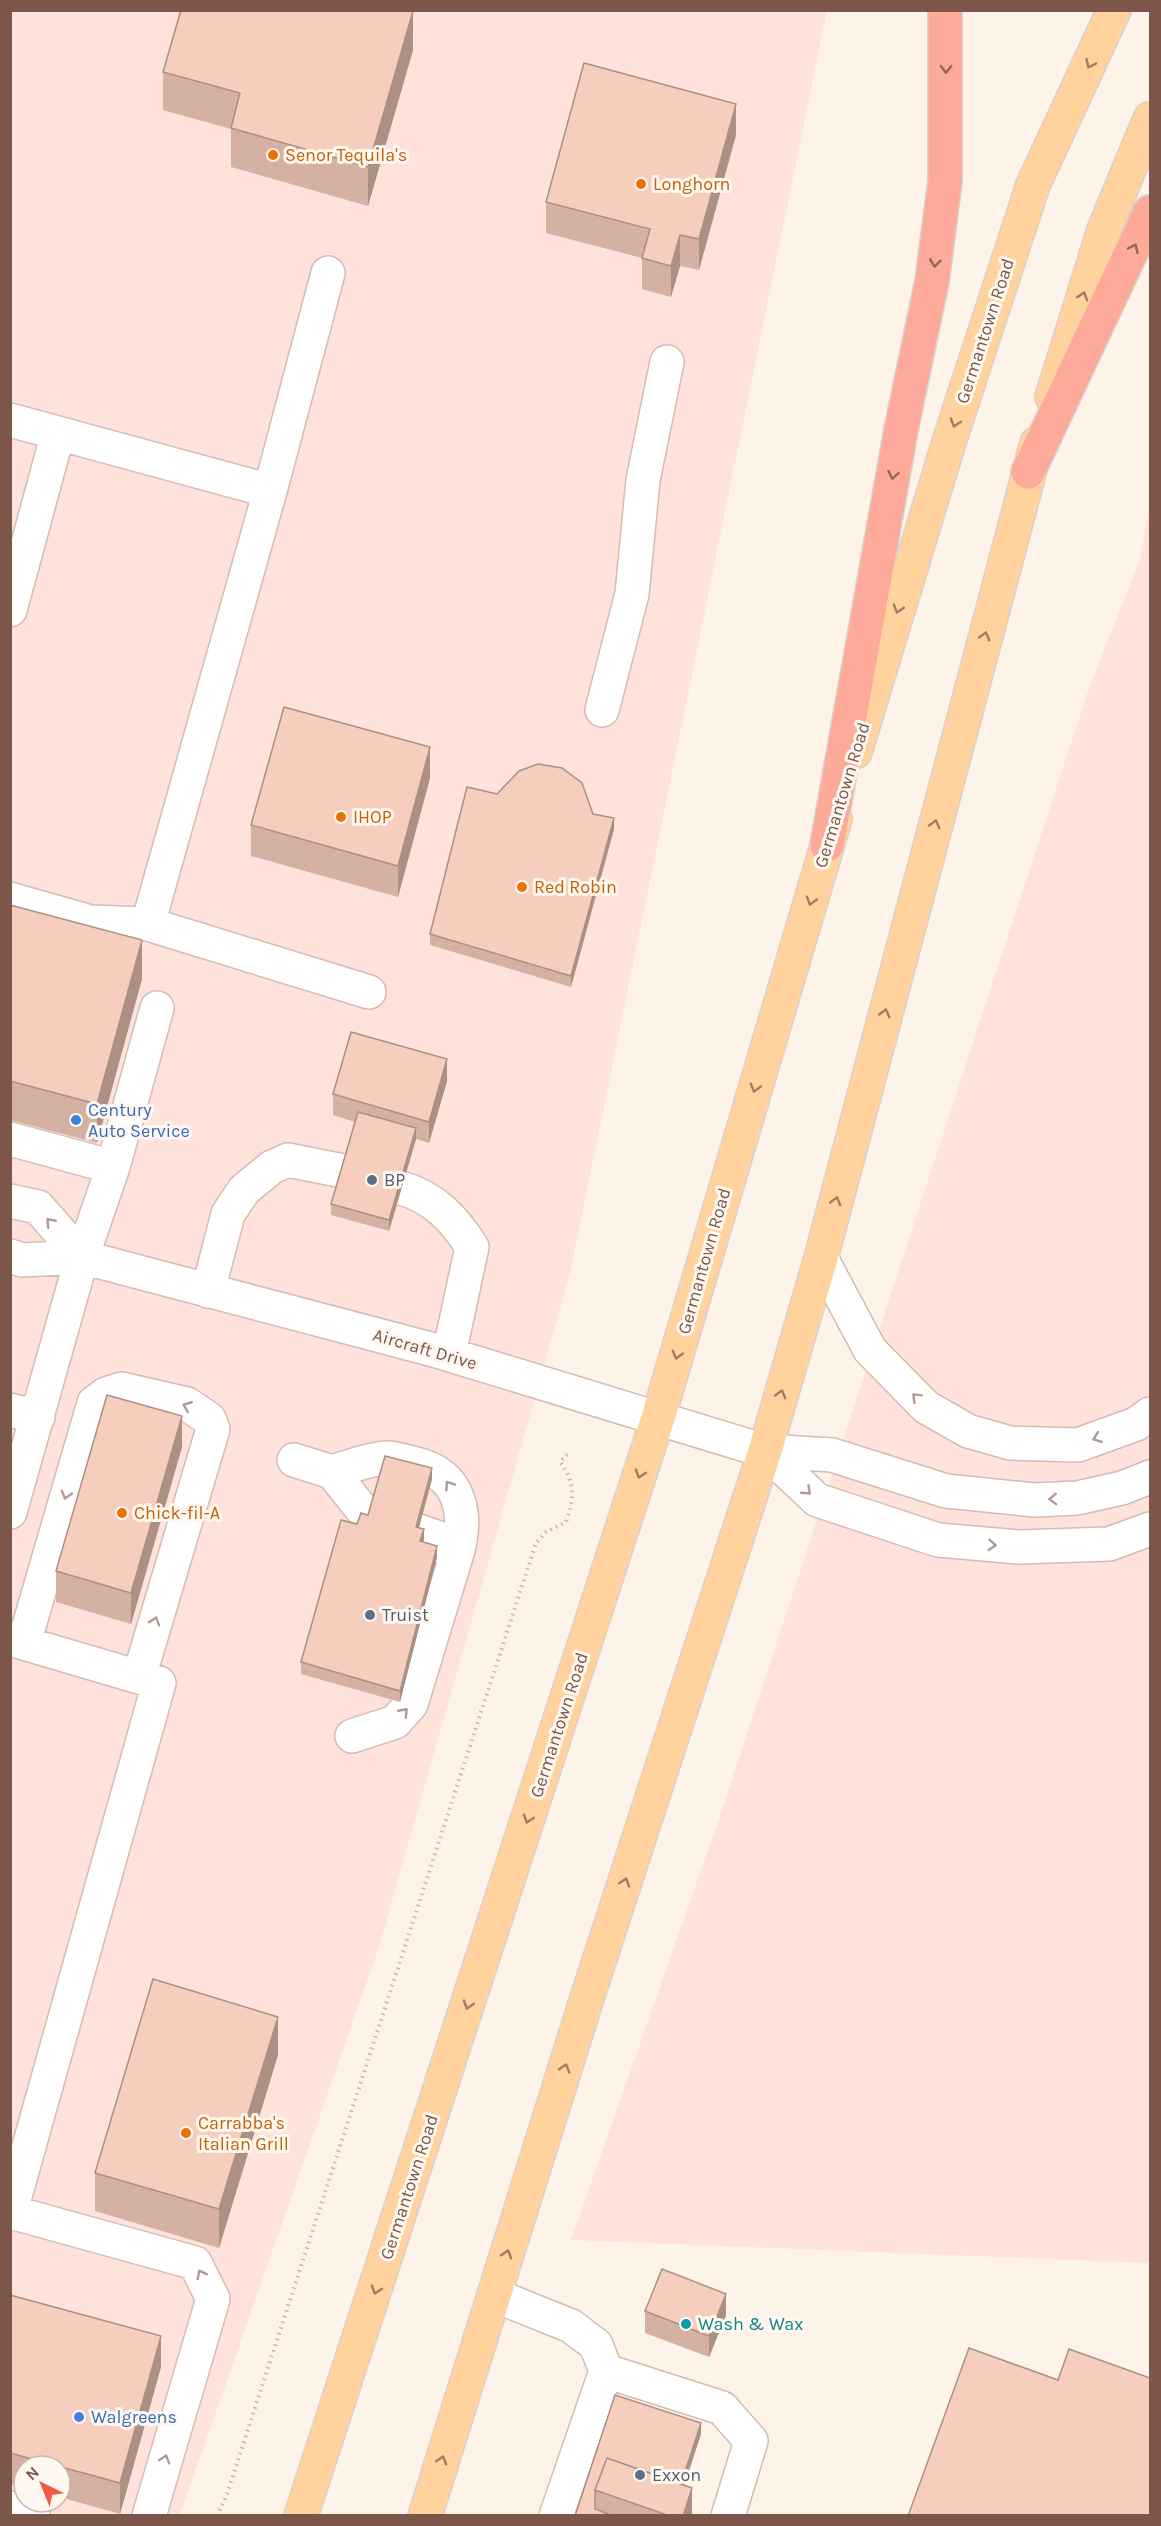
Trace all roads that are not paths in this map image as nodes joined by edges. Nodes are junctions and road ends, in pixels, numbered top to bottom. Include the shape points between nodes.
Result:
1 (945, 10) edge
2 (1114, 10) edge
3 (1150, 119) edge
4 (1150, 212) edge
5 (328, 273) dead end
6 (667, 362) dead end
7 (10, 420) edge
8 (58, 433) junction
9 (1028, 472) junction
10 (270, 491) junction
11 (10, 610) edge
12 (602, 710) dead end
13 (827, 845) junction
14 (10, 899) edge
15 (148, 924) junction
16 (369, 992) dead end
17 (157, 1008) dead end
18 (10, 1139) edge
19 (113, 1167) junction
20 (343, 1171) edge
21 (401, 1188) edge
22 (10, 1201) edge
23 (10, 1256) edge
24 (82, 1257) junction
25 (821, 1258) junction
26 (208, 1291) junction
27 (449, 1354) junction
28 (24, 1414) edge
29 (1150, 1414) edge
30 (658, 1418) junction
31 (765, 1451) junction
32 (294, 1460) dead end
33 (333, 1472) junction
34 (1150, 1477) edge
35 (10, 1512) edge
36 (1150, 1529) edge
37 (456, 1560) junction
38 (17, 1641) edge
39 (139, 1677) junction
40 (352, 1736) dead end
41 (11, 2213) edge
42 (494, 2295) junction
43 (606, 2371) junction
44 (10, 2508) edge
45 (33, 2516) edge
46 (149, 2516) edge
47 (301, 2516) edge
48 (425, 2516) edge
49 (556, 2516) edge
50 (728, 2516) edge

1 -> 13 highway via 945,180 932,281
2 -> 13 main road, Germantown Road via 1033,185 949,442
9 -> 3 main road via 1104,230
9 -> 4 highway
5 - 10 street
6 - 12 street via 643,480 632,594
7 - 8 street
8 - 10 street
8 - 11 street
25 -> 9 main road
10 - 15 street
13 -> 30 main road, Germantown Road
14 - 15 street via 91,922
15 - 16 street
17 - 19 street
18 - 19 street
19 - 24 street
20 - 26 street via 288,1160 272,1167 244,1190 228,1214
21 - 27 street via 420,1193 456,1222 472,1247
24 -> 22 street via 38,1208
23 - 24 street, Aircraft Drive via 22,1260
24 - 26 street, Aircraft Drive
24 - 28 street
29 -> 25 street via 1136,1424 1078,1445 1010,1443 968,1431 926,1407 870,1350
31 -> 25 main road
26 - 27 street, Aircraft Drive
27 - 30 street, Aircraft Drive
28 - 35 street
30 - 31 street, Aircraft Drive
30 -> 47 main road, Germantown Road
34 -> 31 street via 1077,1498 1035,1500 946,1491 832,1455
31 -> 36 street via 817,1500 938,1540 1019,1547 1109,1544
42 -> 31 main road
32 - 33 street
33 - 37 street via 364,1512 439,1538
37 -> 33 street via 463,1536 462,1513 454,1490 443,1476 430,1467 387,1457
40 -> 37 street via 394,1722 411,1704
38 - 39 street
39 -> 38 street via 213,1430 209,1419 187,1404 122,1389 94,1403
39 - 41 street via 159,1683
46 -> 41 street via 213,2299 195,2264
42 - 43 street via 571,2326 596,2345
48 -> 42 main road
43 - 49 street
43 - 50 street via 722,2408 751,2441
44 - 45 street

